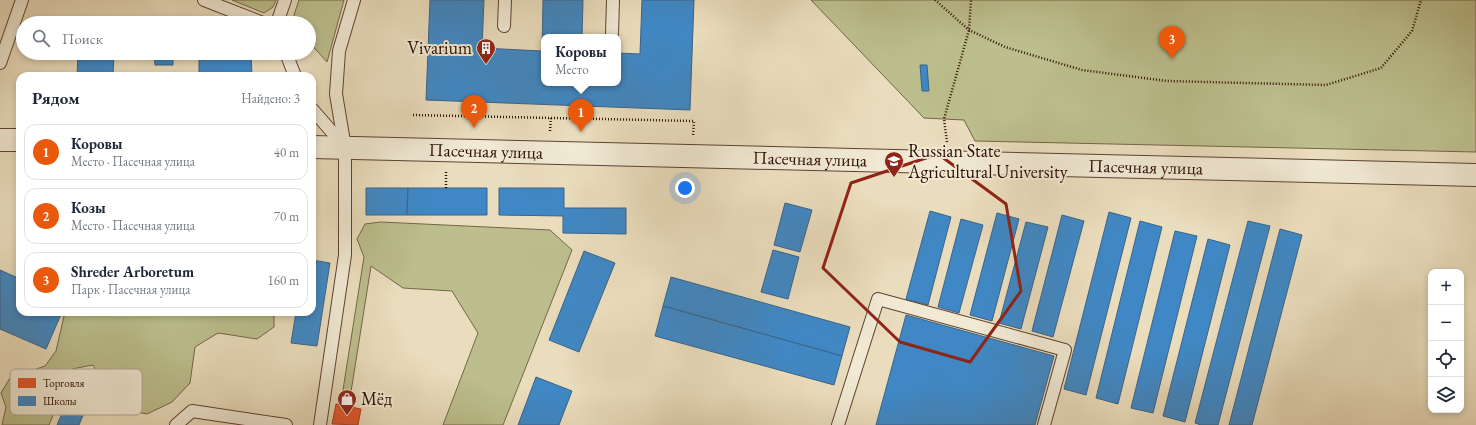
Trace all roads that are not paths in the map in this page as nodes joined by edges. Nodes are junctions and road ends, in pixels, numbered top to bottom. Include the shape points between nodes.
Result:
1 (22, 0) edge
2 (204, 0) edge
3 (285, 0) edge
4 (354, 0) edge
5 (505, 0) edge
6 (613, 0) edge
7 (16, 16) edge
8 (245, 16) edge
9 (279, 16) edge
10 (16, 17) edge
11 (504, 26) dead end
12 (612, 34) dead end
13 (289, 60) edge
14 (0, 63) edge
15 (293, 72) edge
16 (316, 114) edge
17 (0, 140) edge
18 (16, 140) edge
19 (316, 147) edge
20 (346, 148) junction
21 (1476, 175) edge
22 (176, 425) edge
23 (286, 425) edge
24 (320, 425) edge
25 (838, 425) edge
26 (1044, 425) edge

1 - 7 lane
2 - 8 lane
3 - 9 lane
4 - 20 lane via 339,51 336,94
5 - 11 lane
6 - 12 lane
10 - 14 lane
13 - 15 lane
16 - 20 lane
17 - 18 street
19 - 20 street, Пасечная улица
20 - 21 street, Пасечная улица
20 - 24 lane via 345,255
22 - 23 lane via 192,411
25 - 26 lane via 878,299 1065,350

